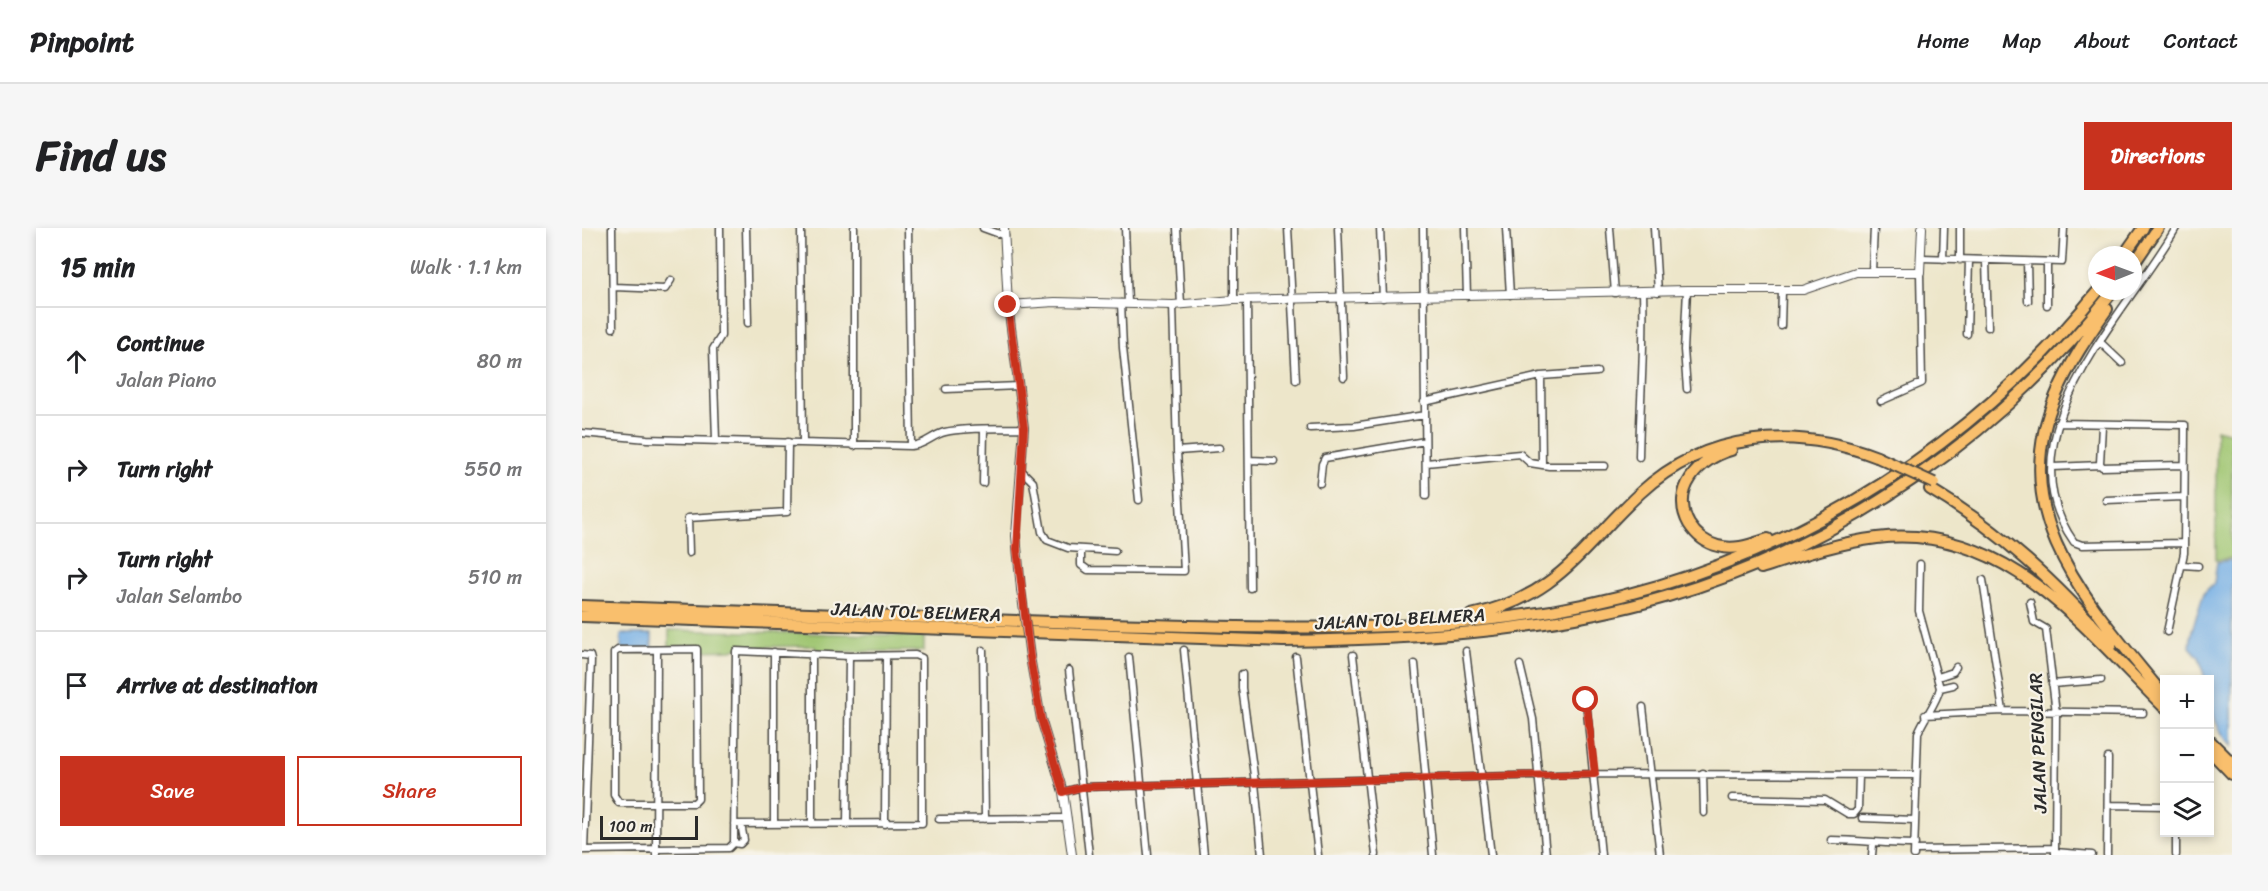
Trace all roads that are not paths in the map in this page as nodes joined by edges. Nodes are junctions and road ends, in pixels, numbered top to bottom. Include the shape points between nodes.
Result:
1 (612, 228) edge
2 (720, 228) edge
3 (746, 228) edge
4 (801, 228) edge
5 (854, 228) edge
6 (908, 228) edge
7 (983, 228) edge
8 (1125, 228) edge
9 (1177, 228) edge
10 (1234, 228) edge
11 (1288, 228) edge
12 (1338, 228) edge
13 (1380, 228) edge
14 (1423, 228) edge
15 (1465, 228) edge
16 (1506, 228) edge
17 (1610, 228) edge
18 (1654, 228) edge
19 (1874, 228) edge
20 (1922, 228) edge
21 (1944, 228) edge
22 (1960, 228) edge
23 (2064, 228) edge
24 (2143, 228) edge
25 (2158, 228) edge
26 (2176, 228) edge
27 (1005, 232) edge
28 (2130, 246) edge
29 (2142, 254) edge
30 (1922, 258) junction
31 (1943, 259) junction
32 (1960, 260) junction
33 (1969, 260) junction
34 (1986, 261) junction
35 (2027, 262) junction
36 (2047, 262) junction
37 (1872, 271) junction
38 (1920, 272) junction
39 (671, 280) dead end
40 (614, 287) junction
41 (1687, 290) junction
42 (1782, 291) junction
43 (1643, 292) junction
44 (1658, 292) junction
45 (1615, 293) junction
46 (1510, 295) junction
47 (1422, 296) junction
48 (1467, 296) junction
49 (1383, 298) junction
50 (1234, 300) junction
51 (1247, 300) junction
52 (1293, 300) junction
53 (1342, 300) junction
54 (2090, 300) edge
55 (2105, 300) edge
56 (2112, 300) edge
57 (2028, 301) dead end
58 (1124, 303) junction
59 (1008, 305) junction
60 (1177, 305) junction
61 (2047, 305) dead end
62 (748, 323) dead end
63 (1781, 326) dead end
64 (1988, 327) dead end
65 (613, 328) dead end
66 (1967, 334) dead end
67 (2100, 342) junction
68 (2122, 363) dead end
69 (1598, 372) dead end
70 (1541, 376) junction
71 (1344, 377) dead end
72 (1296, 380) dead end
73 (1019, 386) junction
74 (1688, 388) dead end
75 (946, 389) dead end
76 (1881, 401) dead end
77 (1424, 402) junction
78 (1425, 415) junction
79 (2058, 423) junction
80 (2102, 426) junction
81 (1024, 428) junction
82 (1310, 428) dead end
83 (984, 430) junction
84 (582, 433) edge
85 (716, 440) junction
86 (1425, 441) junction
87 (788, 442) junction
88 (803, 443) junction
89 (854, 446) junction
90 (911, 446) junction
91 (1219, 448) dead end
92 (1177, 452) junction
93 (1639, 457) dead end
94 (1249, 459) junction
95 (1876, 459) junction
96 (1274, 461) dead end
97 (1426, 463) junction
98 (1542, 465) junction
99 (2101, 465) junction
100 (2183, 465) junction
101 (1605, 466) dead end
102 (2053, 466) junction
103 (1023, 472) junction
104 (983, 483) dead end
105 (1320, 483) dead end
106 (1932, 486) junction
107 (1426, 496) dead end
108 (2184, 497) junction
109 (1139, 500) dead end
110 (2106, 500) dead end
111 (1819, 522) junction
112 (2182, 543) junction
113 (1081, 550) junction
114 (1115, 551) dead end
115 (689, 554) dead end
116 (1920, 564) dead end
117 (2182, 565) junction
118 (2198, 566) dead end
119 (1983, 580) dead end
120 (1250, 588) dead end
121 (1688, 589) junction
122 (2030, 602) dead end
123 (582, 606) edge
124 (582, 616) edge
125 (1426, 624) junction
126 (2168, 632) dead end
127 (983, 650) dead end
128 (1184, 650) dead end
129 (657, 651) junction
130 (1466, 651) dead end
131 (774, 652) junction
132 (812, 654) junction
133 (582, 655) edge
134 (1353, 655) dead end
135 (849, 656) junction
136 (886, 656) junction
137 (1129, 657) dead end
138 (1296, 657) dead end
139 (1415, 664) dead end
140 (1520, 665) dead end
141 (1956, 667) dead end
142 (1069, 670) dead end
143 (1242, 674) dead end
144 (1938, 677) junction
145 (2101, 680) dead end
146 (2052, 684) junction
147 (1953, 685) dead end
148 (1940, 688) junction
149 (2160, 691) edge
150 (2160, 692) edge
151 (1586, 700) dead end
152 (2160, 702) edge
153 (2160, 702) edge
154 (1642, 707) dead end
155 (2002, 711) junction
156 (2056, 713) junction
157 (2143, 713) dead end
158 (1925, 715) junction
159 (586, 743) edge
160 (2214, 745) edge
161 (2214, 755) edge
162 (2108, 758) dead end
163 (2232, 762) edge
164 (1595, 774) junction
165 (1652, 774) junction
166 (1703, 774) junction
167 (2232, 774) edge
168 (1859, 775) junction
169 (1915, 775) junction
170 (1539, 777) junction
171 (1483, 778) junction
172 (1425, 779) junction
173 (1368, 780) junction
174 (1255, 783) junction
175 (1311, 783) junction
176 (1198, 784) junction
177 (1140, 786) junction
178 (1082, 787) junction
179 (1063, 792) junction
180 (1731, 798) dead end
181 (656, 802) junction
182 (2108, 805) junction
183 (2160, 806) edge
184 (1704, 813) dead end
185 (1067, 818) junction
186 (1862, 818) dead end
187 (939, 819) dead end
188 (985, 819) junction
189 (1915, 820) junction
190 (774, 823) junction
191 (812, 823) junction
192 (738, 824) junction
193 (885, 824) junction
194 (847, 825) junction
195 (2176, 837) edge
196 (1831, 840) dead end
197 (1873, 845) junction
198 (730, 849) edge
199 (583, 850) edge
200 (1914, 850) edge
201 (617, 852) edge
202 (656, 852) edge
203 (692, 852) edge
204 (2055, 852) edge
205 (1072, 855) edge
206 (1089, 855) edge
207 (1148, 855) edge
208 (1204, 855) edge
209 (1262, 855) edge
210 (1318, 855) edge
211 (1376, 855) edge
212 (1433, 855) edge
213 (1491, 855) edge
214 (1546, 855) edge
215 (1601, 855) edge
216 (1660, 855) edge
217 (1872, 855) edge
218 (2092, 855) edge
219 (2107, 855) edge
220 (2176, 855) edge

1 - 40 street
2 - 85 street via 721,336 713,349
3 - 62 street
4 - 88 street
5 - 89 street
6 - 90 street
7 - 27 street
8 - 58 street
9 - 60 street
10 - 50 street
11 - 52 street
12 - 53 street
13 - 49 street
14 - 47 street
15 - 48 street
16 - 46 street
17 - 45 street
18 - 44 street
19 - 37 street
20 - 30 street
21 - 31 street
22 - 32 street
23 - 36 street via 2064,259
24 - 28 highway
25 - 29 highway
26 - 67 street
27 - 59 street
30 - 31 street
30 - 38 street
31 - 32 street
32 - 33 street
33 - 34 street
33 - 66 street
34 - 35 street
34 - 64 street
35 - 36 street
35 - 57 street
36 - 61 street
37 - 38 street
37 - 42 street via 1841,275 1813,288
38 - 76 street via 1922,383
39 - 40 street via 665,289
40 - 65 street
41 - 42 street
41 - 44 street
41 - 74 street via 1684,350
42 - 63 street
43 - 44 street
43 - 45 street
43 - 93 street
45 - 46 street
46 - 48 street
47 - 48 street
47 - 49 street
47 - 77 street
49 - 53 street
50 - 51 street
50 - 60 street
51 - 52 street
51 - 94 street
52 - 53 street
52 - 72 street
53 - 71 street
54 - 111 highway, JALAN TOL BELMERA via 1994,402 1895,477
55 - 121 highway, JALAN TOL BELMERA via 2010,403 1912,480 1815,537
56 - 149 highway via 2068,370 2049,413 2040,447 2041,501 2052,538 2074,579
58 - 59 street
58 - 60 street
58 - 109 street
59 - 73 street
60 - 92 street
67 - 68 street
67 - 79 street via 2074,382
69 - 70 street
70 - 77 street
70 - 98 street
73 - 75 street
73 - 81 street
77 - 78 street
78 - 82 street
78 - 86 street
79 - 80 street
79 - 102 street via 2052,448
80 - 99 street
80 - 100 street via 2185,425
81 - 83 street
81 - 103 street
83 - 90 street via 942,433 925,444
83 - 104 street
84 - 85 street via 647,440
85 - 87 street
86 - 97 street
86 - 105 street via 1325,458
87 - 88 street
87 - 115 street via 787,512 688,518
88 - 89 street
89 - 90 street
91 - 92 street
92 - 113 street via 1184,571 1088,570 1081,565
94 - 96 street
94 - 120 street
95 - 106 highway
95 - 111 highway via 1814,445 1744,446 1702,464 1684,491 1685,516 1696,534 1719,546 1749,546
95 - 125 highway via 1841,445 1788,437 1753,438 1711,449 1684,462 1641,492 1573,564 1536,592 1500,608
97 - 98 street via 1522,454 1530,463
97 - 107 street
98 - 101 street
99 - 100 street
99 - 102 street
100 - 108 street
102 - 112 street via 2058,507 2077,544
103 - 113 street via 1033,482 1047,540
103 - 179 street, bridge via 1016,536 1030,657 1041,719
106 - 150 highway via 1998,527 2034,558
106 - 153 highway via 2038,568
108 - 110 street
108 - 112 street
111 - 125 highway, JALAN TOL BELMERA via 1761,549 1616,596 1488,619
112 - 117 street
113 - 114 street
116 - 144 street via 1919,611
117 - 118 street
117 - 126 street
119 - 155 street
121 - 124 highway, JALAN TOL BELMERA via 1617,608 1500,629 1365,639 1260,640
121 - 152 highway via 1859,541 1902,537 1950,543 2001,561 2045,591
122 - 146 street, JALAN PENGILAR via 2034,622 2046,629
123 - 125 highway, JALAN TOL BELMERA via 1290,628
127 - 188 street
128 - 176 street
129 - 181 street
129 - 181 street via 618,650 614,655 614,798 619,803
129 - 181 street via 697,649 699,663 698,799 694,803
130 - 171 street
131 - 132 street
131 - 190 street
131 - 192 street via 735,652
132 - 135 street
132 - 191 street
133 - 159 street via 591,660
134 - 173 street
135 - 136 street
135 - 194 street
136 - 193 street
136 - 193 street via 915,655 923,660 922,823
137 - 177 street
138 - 175 street
139 - 172 street
140 - 170 street via 1533,719
141 - 144 street
142 - 178 street
143 - 174 street
144 - 148 street
145 - 146 street
146 - 156 street, JALAN PENGILAR
147 - 148 street
148 - 158 street via 1937,701
151 - 164 street
154 - 165 street
155 - 156 street
155 - 158 street
156 - 157 street
156 - 204 street, JALAN PENGILAR
158 - 169 street via 1918,733
159 - 199 street
160 - 163 highway
161 - 167 highway
162 - 182 street
164 - 165 street
164 - 170 street
164 - 215 street
165 - 166 street
165 - 216 street
166 - 168 street
166 - 184 street
168 - 169 street
168 - 180 street via 1858,809 1854,814 1825,800
169 - 189 street
170 - 171 street
170 - 214 street
171 - 172 street
171 - 213 street
172 - 173 street
172 - 212 street
173 - 175 street
173 - 211 street
174 - 175 street
174 - 176 street
174 - 209 street
175 - 210 street
176 - 177 street
176 - 208 street
177 - 178 street
177 - 207 street
178 - 179 street
178 - 206 street
179 - 185 street
181 - 202 street
182 - 183 street
182 - 219 street
185 - 188 street
185 - 205 street
186 - 189 street
187 - 188 street
189 - 200 street
190 - 191 street
190 - 192 street
191 - 194 street
192 - 198 street
192 - 198 street via 744,840
193 - 194 street
195 - 220 street
196 - 197 street via 1862,840
197 - 200 street
197 - 217 street
198 - 203 street
199 - 201 street
200 - 204 street
201 - 202 street
202 - 203 street
204 - 218 street

